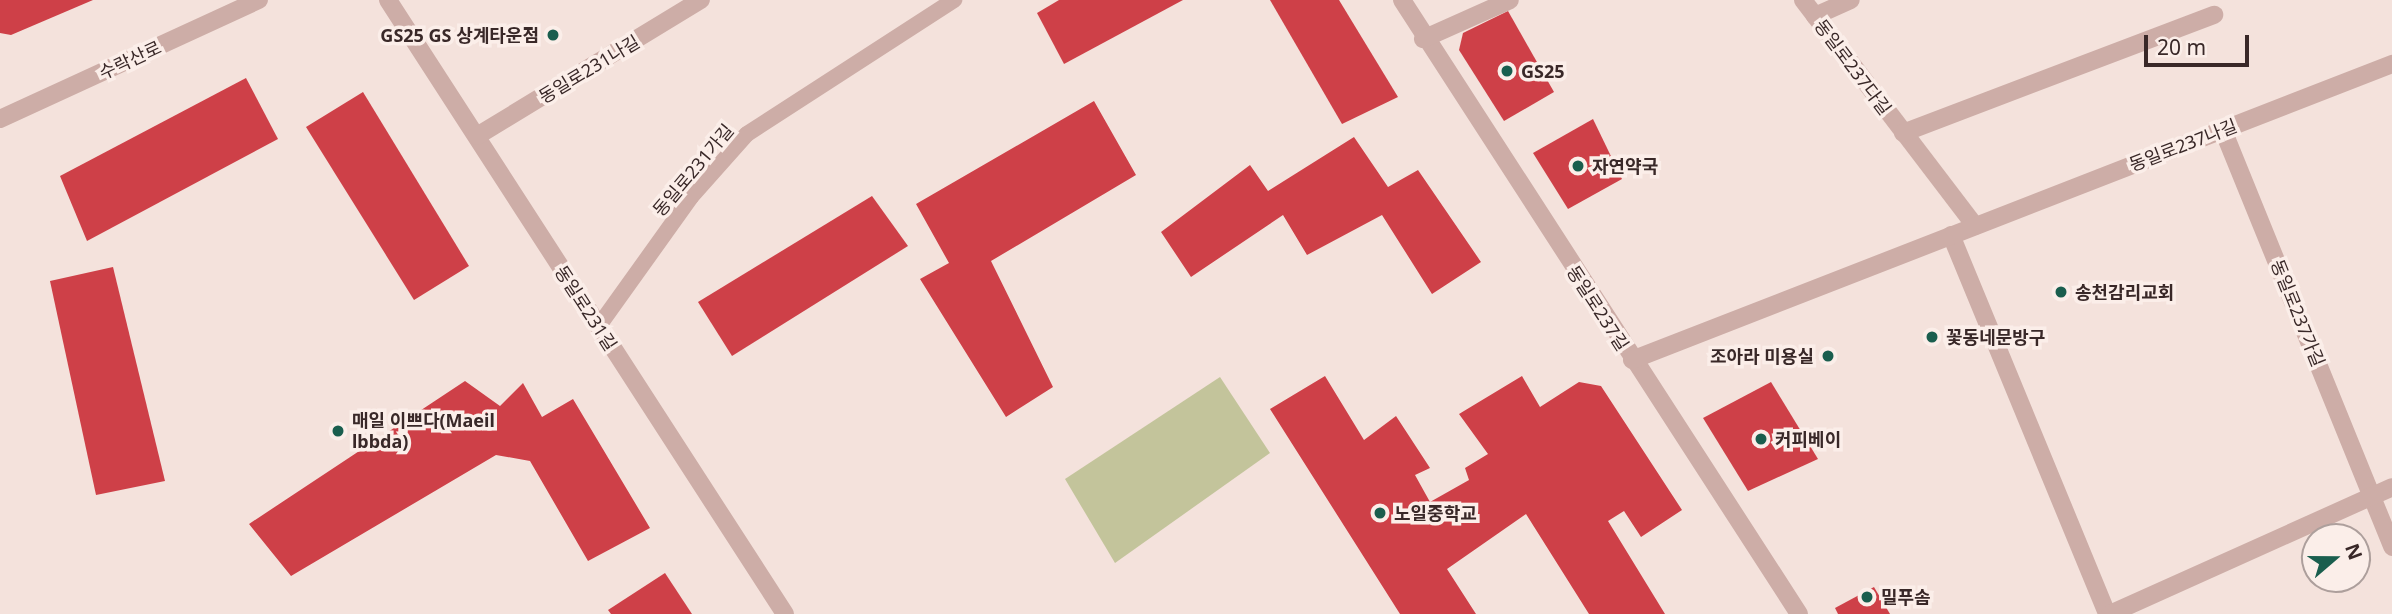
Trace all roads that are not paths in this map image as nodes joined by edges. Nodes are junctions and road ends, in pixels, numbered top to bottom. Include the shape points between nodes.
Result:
1 (259, 0) edge
2 (388, 0) edge
3 (701, 0) edge
4 (954, 0) edge
5 (1402, 0) edge
6 (1510, 0) edge
7 (1802, 0) edge
8 (1851, 0) edge
9 (2214, 15) dead end
10 (1815, 16) junction
11 (1423, 39) junction
12 (2392, 64) edge
13 (0, 119) edge
14 (2223, 130) junction
15 (1903, 133) junction
16 (477, 136) junction
17 (1975, 226) junction
18 (1951, 236) junction
19 (598, 327) junction
20 (1632, 360) junction
21 (2392, 487) edge
22 (2372, 495) junction
23 (2392, 547) edge
24 (785, 614) edge
25 (1799, 614) edge
26 (2108, 614) edge

1 - 13 street, 수락산로
2 - 16 street, 동일로231길
3 - 16 street, 동일로231나길
4 - 19 lane, 동일로231가길 via 747,134 691,197
5 - 11 street, 동일로237길
6 - 11 street
7 - 10 street, 동일로237다길
8 - 10 street
9 - 15 street
10 - 15 street, 동일로237다길
11 - 20 street, 동일로237길
12 - 14 street, 동일로237나길
14 - 17 street, 동일로237나길
14 - 22 street, 동일로237가길
15 - 17 street
16 - 19 street, 동일로231길
17 - 18 street, 동일로237나길
18 - 20 street, 동일로237나길
18 - 26 street
19 - 24 street, 동일로231길
20 - 25 street, 동일로237길
21 - 22 street
22 - 23 street, 동일로237가길
22 - 26 street

